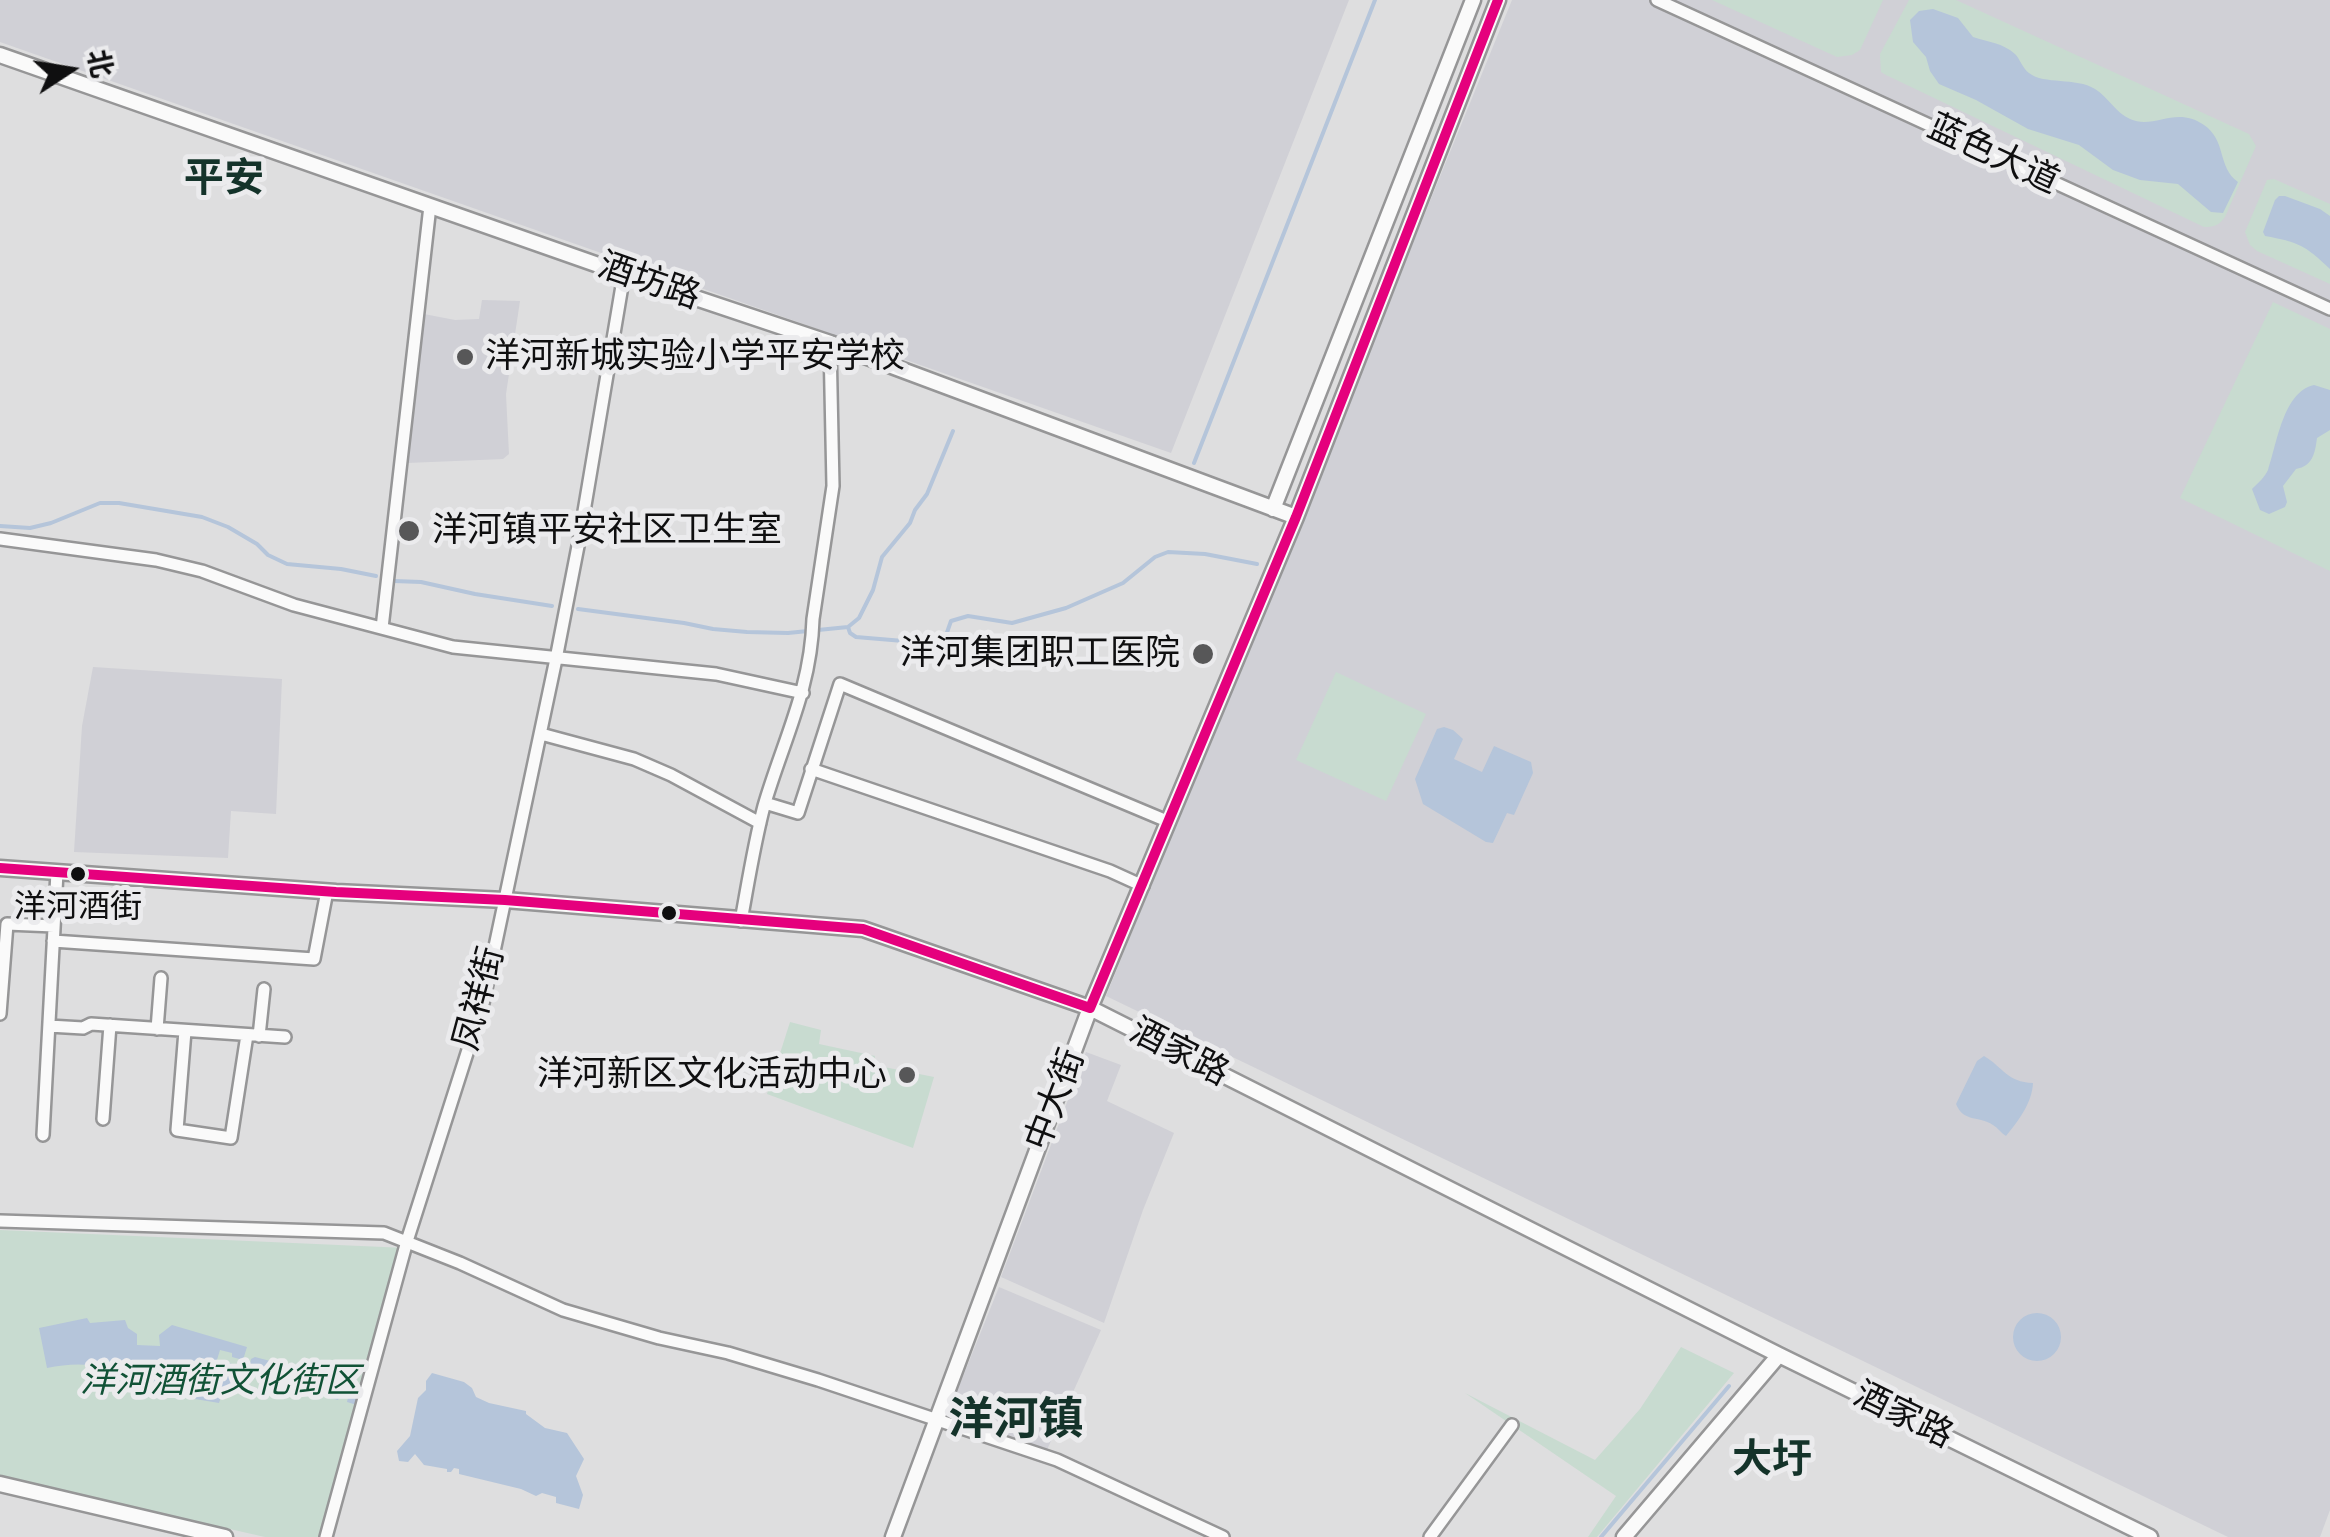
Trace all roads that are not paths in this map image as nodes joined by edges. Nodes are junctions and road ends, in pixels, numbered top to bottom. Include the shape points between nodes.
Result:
1 (1473, 0) edge
2 (1498, 0) edge
3 (1657, 0) edge
4 (0, 55) edge
5 (430, 206) junction
6 (624, 274) junction
7 (2330, 309) edge
8 (830, 344) junction
9 (1274, 509) junction
10 (1296, 516) junction
11 (0, 539) edge
12 (382, 628) junction
13 (556, 659) junction
14 (803, 693) junction
15 (541, 734) junction
16 (812, 768) junction
17 (765, 803) junction
18 (1167, 821) junction
19 (760, 823) junction
20 (0, 868) edge
21 (57, 872) junction
22 (1143, 886) junction
23 (327, 891) junction
24 (505, 900) junction
25 (741, 921) junction
26 (54, 926) junction
27 (54, 940) junction
28 (161, 978) dead end
29 (264, 989) dead end
30 (1090, 1008) junction
31 (0, 1014) edge
32 (49, 1026) junction
33 (110, 1026) junction
34 (157, 1028) junction
35 (185, 1030) junction
36 (253, 1035) junction
37 (285, 1038) dead end
38 (104, 1119) dead end
39 (44, 1135) dead end
40 (0, 1221) edge
41 (407, 1241) junction
42 (1780, 1355) junction
43 (937, 1418) junction
44 (1512, 1424) dead end
45 (0, 1484) edge
46 (226, 1537) edge
47 (326, 1537) edge
48 (893, 1537) edge
49 (1223, 1537) edge
50 (1430, 1537) edge
51 (1624, 1537) edge
52 (2150, 1537) edge

1 - 9 street
2 - 10 street, 中大街
3 - 7 street, 蓝色大道
4 - 5 street, 酒坊路
5 - 6 street, 酒坊路
5 - 12 street
6 - 8 street, 酒坊路
6 - 13 street, 凤祥街
8 - 9 street, 酒坊路
8 - 14 street via 833,486
9 - 10 street, 酒坊路
10 - 18 street, 中大街
11 - 12 street via 156,560
12 - 13 street via 453,647
13 - 14 street via 716,674
13 - 15 street, 凤祥街
14 - 17 street
15 - 19 street via 671,775
15 - 24 street, 凤祥街
16 - 17 street via 798,813
16 - 18 street via 840,684
16 - 22 street
17 - 19 street
18 - 22 street, 中大街
19 - 25 street
20 - 21 street, 酒家路
21 - 23 street, 酒家路
21 - 26 street
22 - 30 street, 中大街
23 - 24 street, 酒家路
23 - 27 street via 314,959
24 - 25 street, 酒家路
24 - 41 street, 凤祥街 via 483,1003
25 - 30 street, 酒家路 via 863,930
26 - 27 street
26 - 31 street via 8,924
27 - 32 street
28 - 34 street
29 - 36 street
30 - 42 street, 酒家路
30 - 43 street, 中大街
32 - 33 street
32 - 39 street
33 - 34 street
33 - 38 street
34 - 35 street
35 - 36 street
35 - 36 street via 177,1130 230,1138
36 - 37 street
40 - 41 street via 384,1233
41 - 43 street via 563,1310
41 - 47 street, 凤祥街
42 - 51 street
42 - 52 street, 酒家路
43 - 48 street, 中大街
43 - 49 street via 1058,1460
44 - 50 street
45 - 46 street

